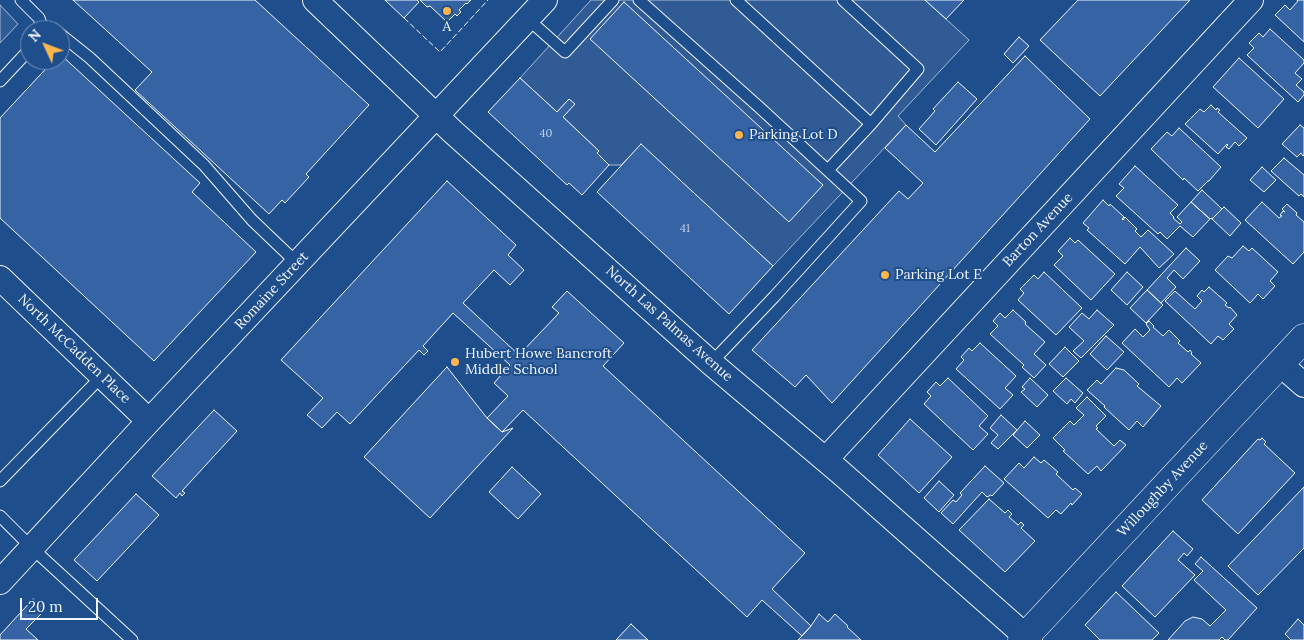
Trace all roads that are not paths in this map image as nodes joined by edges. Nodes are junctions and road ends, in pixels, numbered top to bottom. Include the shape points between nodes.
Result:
1 (21, 0) edge
2 (315, 0) edge
3 (545, 0) edge
4 (613, 0) edge
5 (736, 0) edge
6 (843, 0) edge
7 (1251, 0) edge
8 (645, 2) edge
9 (40, 18) joint
10 (528, 19) junction
11 (42, 20) edge
12 (70, 42) edge
13 (20, 60) edge
14 (0, 81) edge
15 (436, 116) junction
16 (871, 124) junction
17 (828, 170) junction
18 (298, 264) junction
19 (0, 278) edge
20 (1304, 338) edge
21 (711, 363) junction
22 (1280, 364) junction
23 (102, 376) junction
24 (1304, 386) edge
25 (149, 421) junction
26 (826, 459) junction
27 (0, 481) edge
28 (0, 516) edge
29 (32, 548) junction
30 (0, 582) edge
31 (1026, 639) edge
32 (132, 640) edge

1 - 9 lane
2 - 15 street, North Las Palmas Avenue
3 - 10 street, Romaine Street
4 - 10 lane via 565,52
5 - 16 lane
6 - 16 lane via 918,69
7 - 26 street, Barton Avenue
8 - 17 lane
9 - 11 lane
10 - 15 street, Romaine Street
12 - 18 lane via 204,165 252,220
13 - 14 lane
15 - 18 street, Romaine Street
15 - 21 street, North Las Palmas Avenue
16 - 17 lane
17 - 21 lane via 861,201
18 - 25 street, Romaine Street
19 - 23 street, North McCadden Place
20 - 22 street, Willoughby Avenue
21 - 26 street, North Las Palmas Avenue
22 - 24 street
22 - 31 street, Willoughby Avenue
23 - 25 street, North McCadden Place
23 - 27 lane
25 - 29 street, Romaine Street
26 - 31 street, North Las Palmas Avenue
28 - 29 lane
29 - 30 street, Romaine Street
29 - 32 lane

